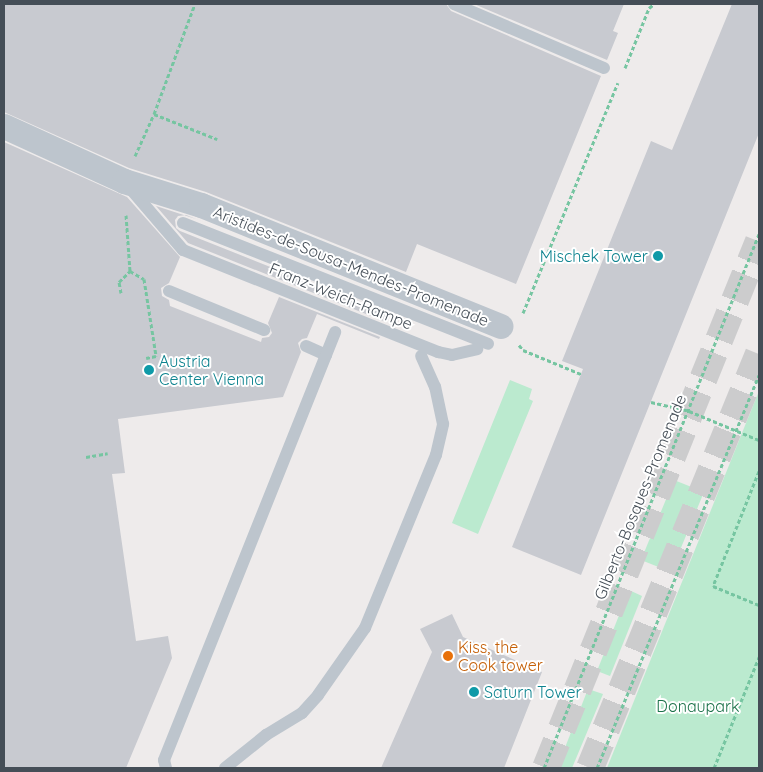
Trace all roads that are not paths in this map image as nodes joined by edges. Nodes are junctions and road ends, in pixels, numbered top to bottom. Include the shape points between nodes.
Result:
1 (454, 4) edge
2 (604, 68) dead end
3 (4, 126) edge
4 (124, 181) junction
5 (183, 223) dead end
6 (169, 291) dead end
7 (264, 330) dead end
8 (335, 332) dead end
9 (500, 336) junction
10 (306, 346) dead end
11 (326, 355) junction
12 (421, 356) dead end
13 (166, 768) edge
14 (226, 768) edge

1 - 2 lane
3 - 4 street, Aristides-de-Sousa-Mendes-Promenade
4 - 9 street, Aristides-de-Sousa-Mendes-Promenade, bridge via 201,205
4 - 9 lane, Franz-Weich-Rampe, bridge via 182,250 438,352 465,354
5 - 9 lane
6 - 7 lane
8 - 11 lane
10 - 11 lane
11 - 13 lane via 164,760
12 - 14 lane via 435,387 443,424 436,455 365,628 302,713 266,734

